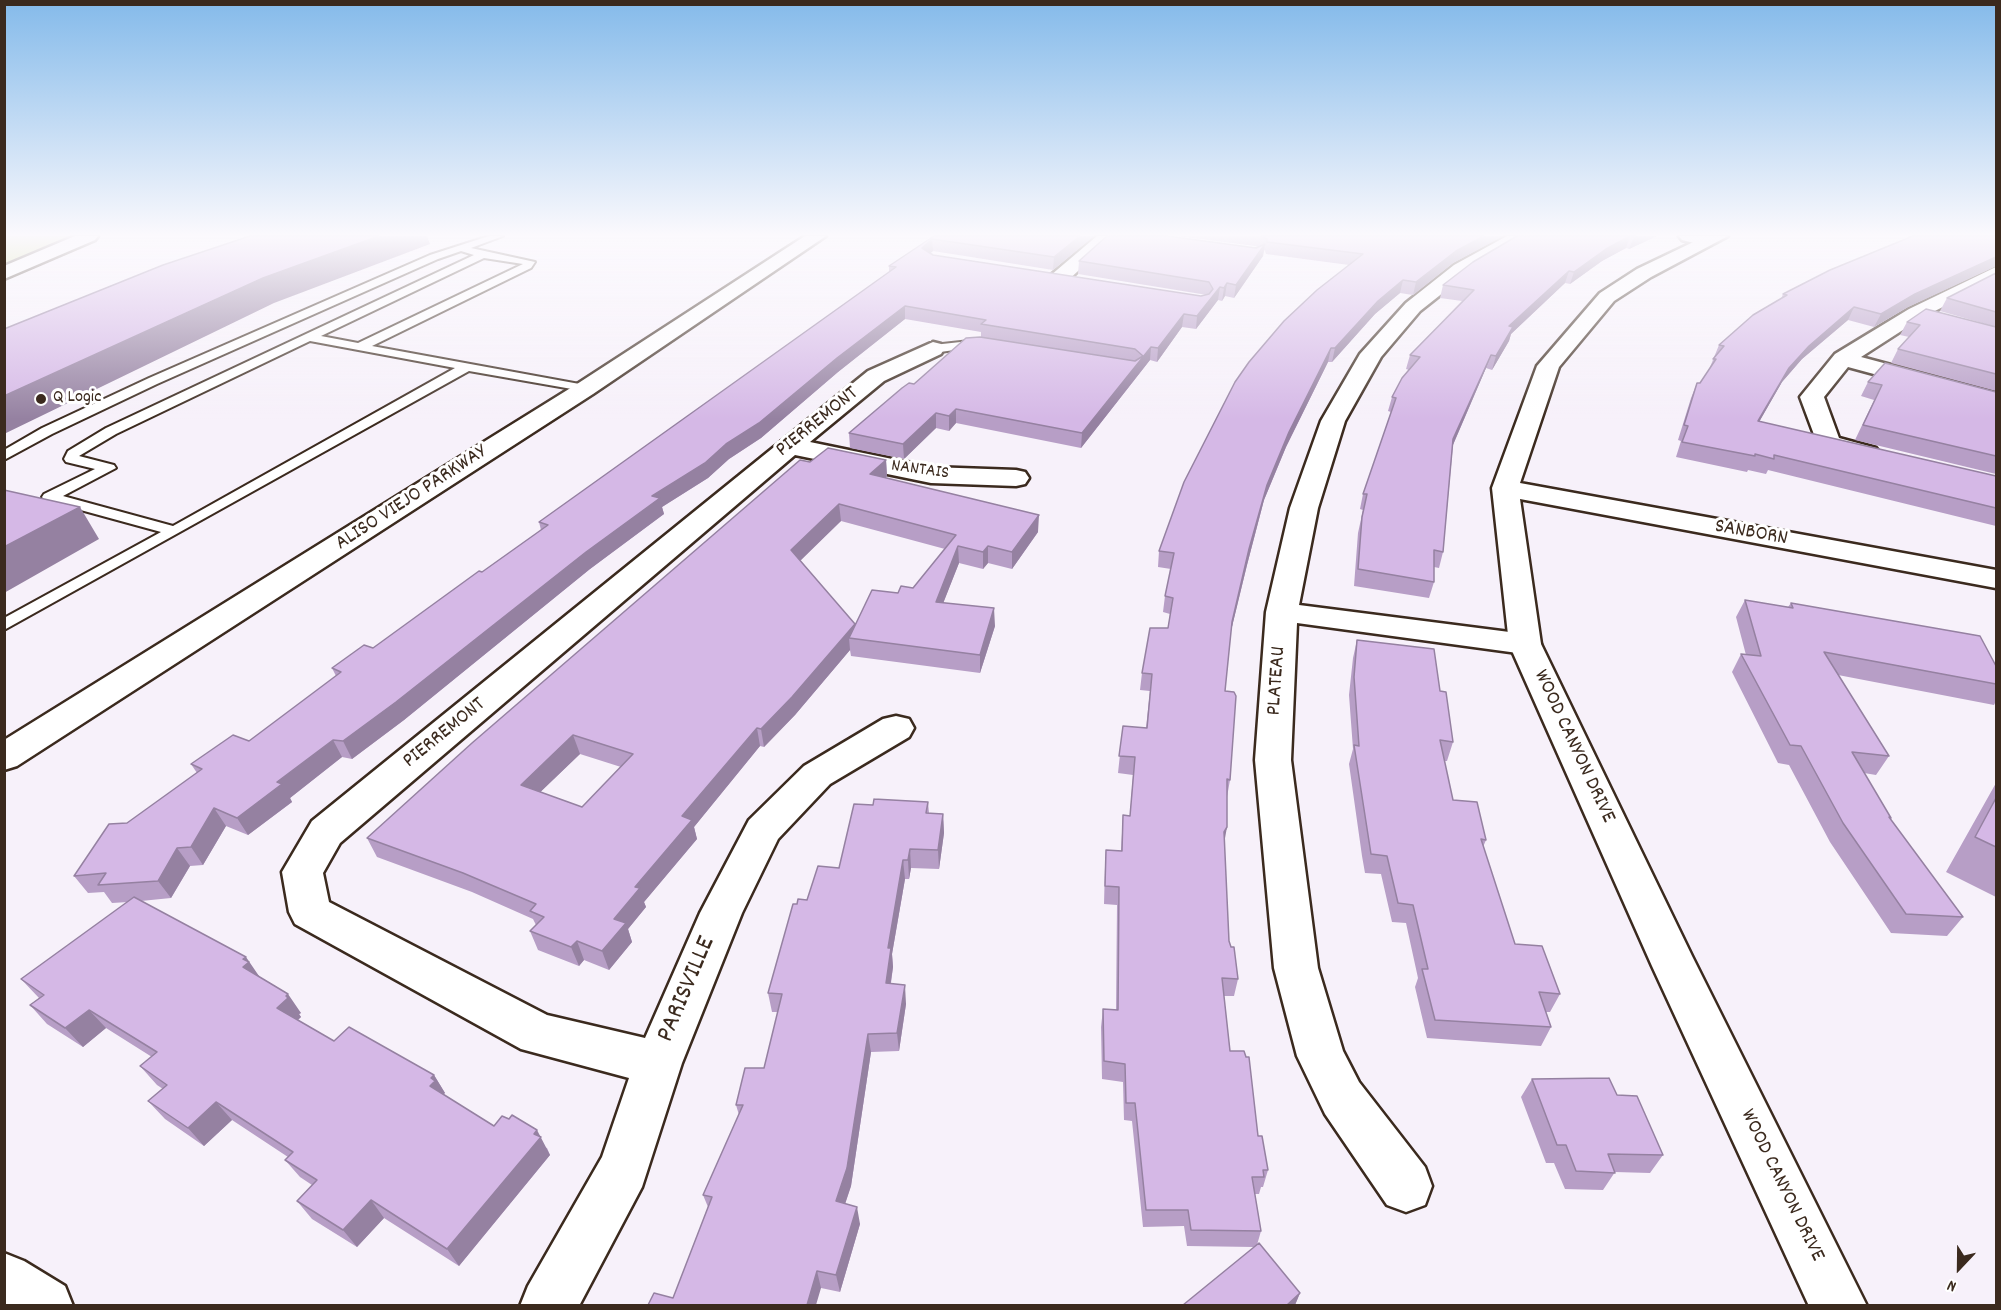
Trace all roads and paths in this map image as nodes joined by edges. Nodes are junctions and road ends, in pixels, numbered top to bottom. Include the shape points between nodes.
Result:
1 (340, 297) edge
2 (394, 297) edge
3 (460, 297) edge
4 (725, 297) edge
5 (1425, 297) edge
6 (1607, 297) edge
7 (1950, 297) edge
8 (1916, 313) junction
9 (1950, 322) edge
10 (269, 330) junction
11 (307, 338) junction
12 (990, 345) edge
13 (360, 347) junction
14 (933, 349) joint
15 (1843, 359) junction
16 (467, 367) junction
17 (585, 389) junction
18 (1996, 400) edge
19 (789, 446) junction
20 (4, 456) edge
21 (1884, 457) edge
22 (1016, 478) dead end
23 (1505, 488) junction
24 (175, 531) junction
25 (1996, 579) edge
26 (1282, 612) junction
27 (4, 625) edge
28 (1525, 644) junction
29 (897, 728) dead end
30 (4, 757) edge
31 (658, 1063) junction
32 (1406, 1186) dead end
33 (4, 1281) edge
34 (45, 1305) edge
35 (548, 1305) edge
36 (1839, 1305) edge

1 - 10 lane
2 - 11 lane
3 - 13 lane
4 - 17 street, ALISO VIEJO PARKWAY
5 - 26 street, PLATEAU via 1371,354 1333,421 1304,508
6 - 23 street, WOOD CANYON DRIVE via 1548,366
7 - 8 street
8 - 9 street
8 - 15 street
10 - 11 lane
10 - 20 lane via 47,431
11 - 13 lane
11 - 24 lane via 111,431 73,454 71,459 109,468 49,497
12 - 14 lane
13 - 16 lane
14 - 19 street, PIERREMONT via 876,376
15 - 18 street
15 - 21 street via 1812,398 1828,443
16 - 17 lane
16 - 24 lane
17 - 30 street, ALISO VIEJO PARKWAY
19 - 22 street, NANTAIS via 931,475
19 - 31 street, PIERREMONT via 326,832 302,872 310,912 538,1034
23 - 25 street, SANBORN
23 - 28 street, WOOD CANYON DRIVE
24 - 27 lane
26 - 28 street
26 - 32 street, PLATEAU via 1273,760 1296,968 1321,1056 1342,1098
28 - 36 street, WOOD CANYON DRIVE via 1674,966
29 - 31 street, PARISVILLE via 817,775 763,830 721,913
31 - 35 street, PARISVILLE via 624,1169
33 - 34 street

